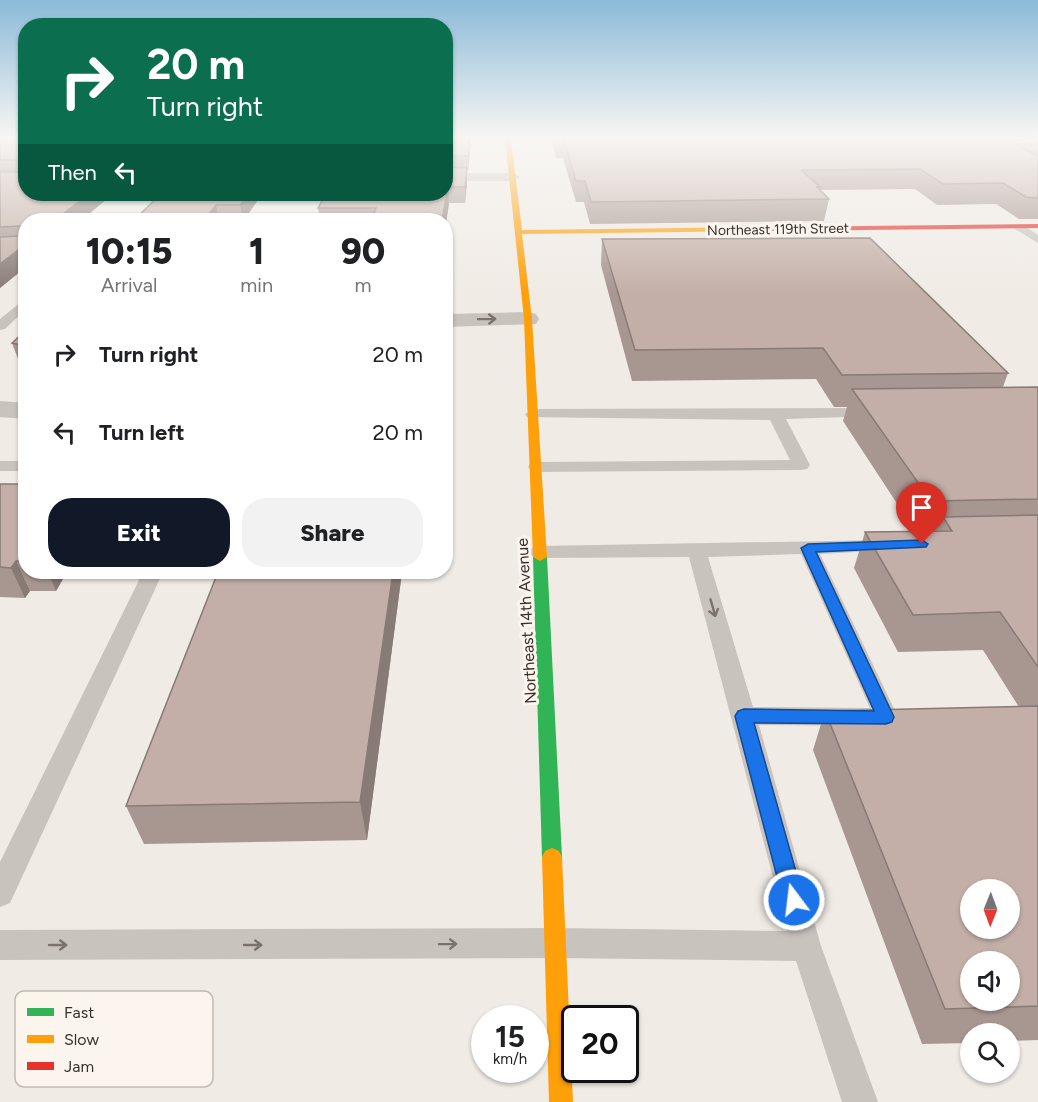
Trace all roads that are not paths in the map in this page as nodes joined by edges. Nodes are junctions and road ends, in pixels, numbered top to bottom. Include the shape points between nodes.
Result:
1 (514, 190) edge
2 (1019, 226) junction
3 (1038, 226) edge
4 (834, 228) junction
5 (519, 232) junction
6 (1038, 240) edge
7 (849, 244) edge
8 (18, 309) edge
9 (528, 319) junction
10 (453, 321) edge
11 (0, 326) edge
12 (0, 409) edge
13 (18, 410) edge
14 (883, 413) edge
15 (533, 414) junction
16 (776, 415) junction
17 (0, 466) edge
18 (18, 466) edge
19 (537, 466) junction
20 (910, 545) edge
21 (808, 548) junction
22 (697, 551) junction
23 (539, 552) junction
24 (150, 579) edge
25 (744, 716) junction
26 (0, 893) edge
27 (554, 943) junction
28 (0, 945) edge
29 (806, 946) junction
30 (561, 1102) edge
31 (860, 1102) edge

1 - 5 street, Northeast 14th Avenue
2 - 3 street, Northeast 119th Street
2 - 4 street, Northeast 119th Street
2 - 6 lane
4 - 5 street, Northeast 119th Street via 656,236
4 - 7 lane
5 - 9 street, Northeast 14th Avenue
8 - 11 lane
10 -> 9 street
9 - 15 street, Northeast 14th Avenue
12 - 13 street
14 - 16 lane
15 - 16 lane
15 - 19 street, Northeast 14th Avenue
16 - 19 lane via 801,465
17 - 18 lane
19 - 23 street, Northeast 14th Avenue
20 - 21 lane
21 - 22 lane
21 - 25 lane via 886,717
22 - 23 lane
22 -> 25 lane
23 - 27 street, Northeast 14th Avenue
24 - 26 lane
25 - 29 lane
28 -> 27 lane
27 - 29 lane
27 - 30 street, Northeast 14th Avenue
29 - 31 lane

